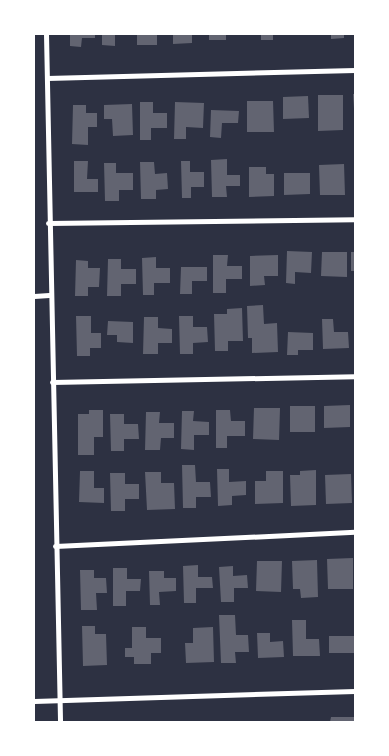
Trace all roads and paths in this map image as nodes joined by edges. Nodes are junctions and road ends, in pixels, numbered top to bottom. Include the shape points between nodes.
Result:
1 (46, 34) edge
2 (355, 70) edge
3 (47, 78) junction
4 (355, 219) edge
5 (48, 223) junction
6 (49, 295) junction
7 (34, 296) edge
8 (355, 376) edge
9 (52, 382) junction
10 (355, 532) edge
11 (55, 546) junction
12 (355, 691) edge
13 (59, 700) junction
14 (34, 702) edge
15 (60, 722) edge

1 - 3 street
2 - 3 street
3 - 5 street
4 - 5 street
5 - 6 street
6 - 7 street
6 - 9 street
8 - 9 street
9 - 11 street
10 - 11 street
11 - 13 street
12 - 13 street
13 - 14 street
13 - 15 street

